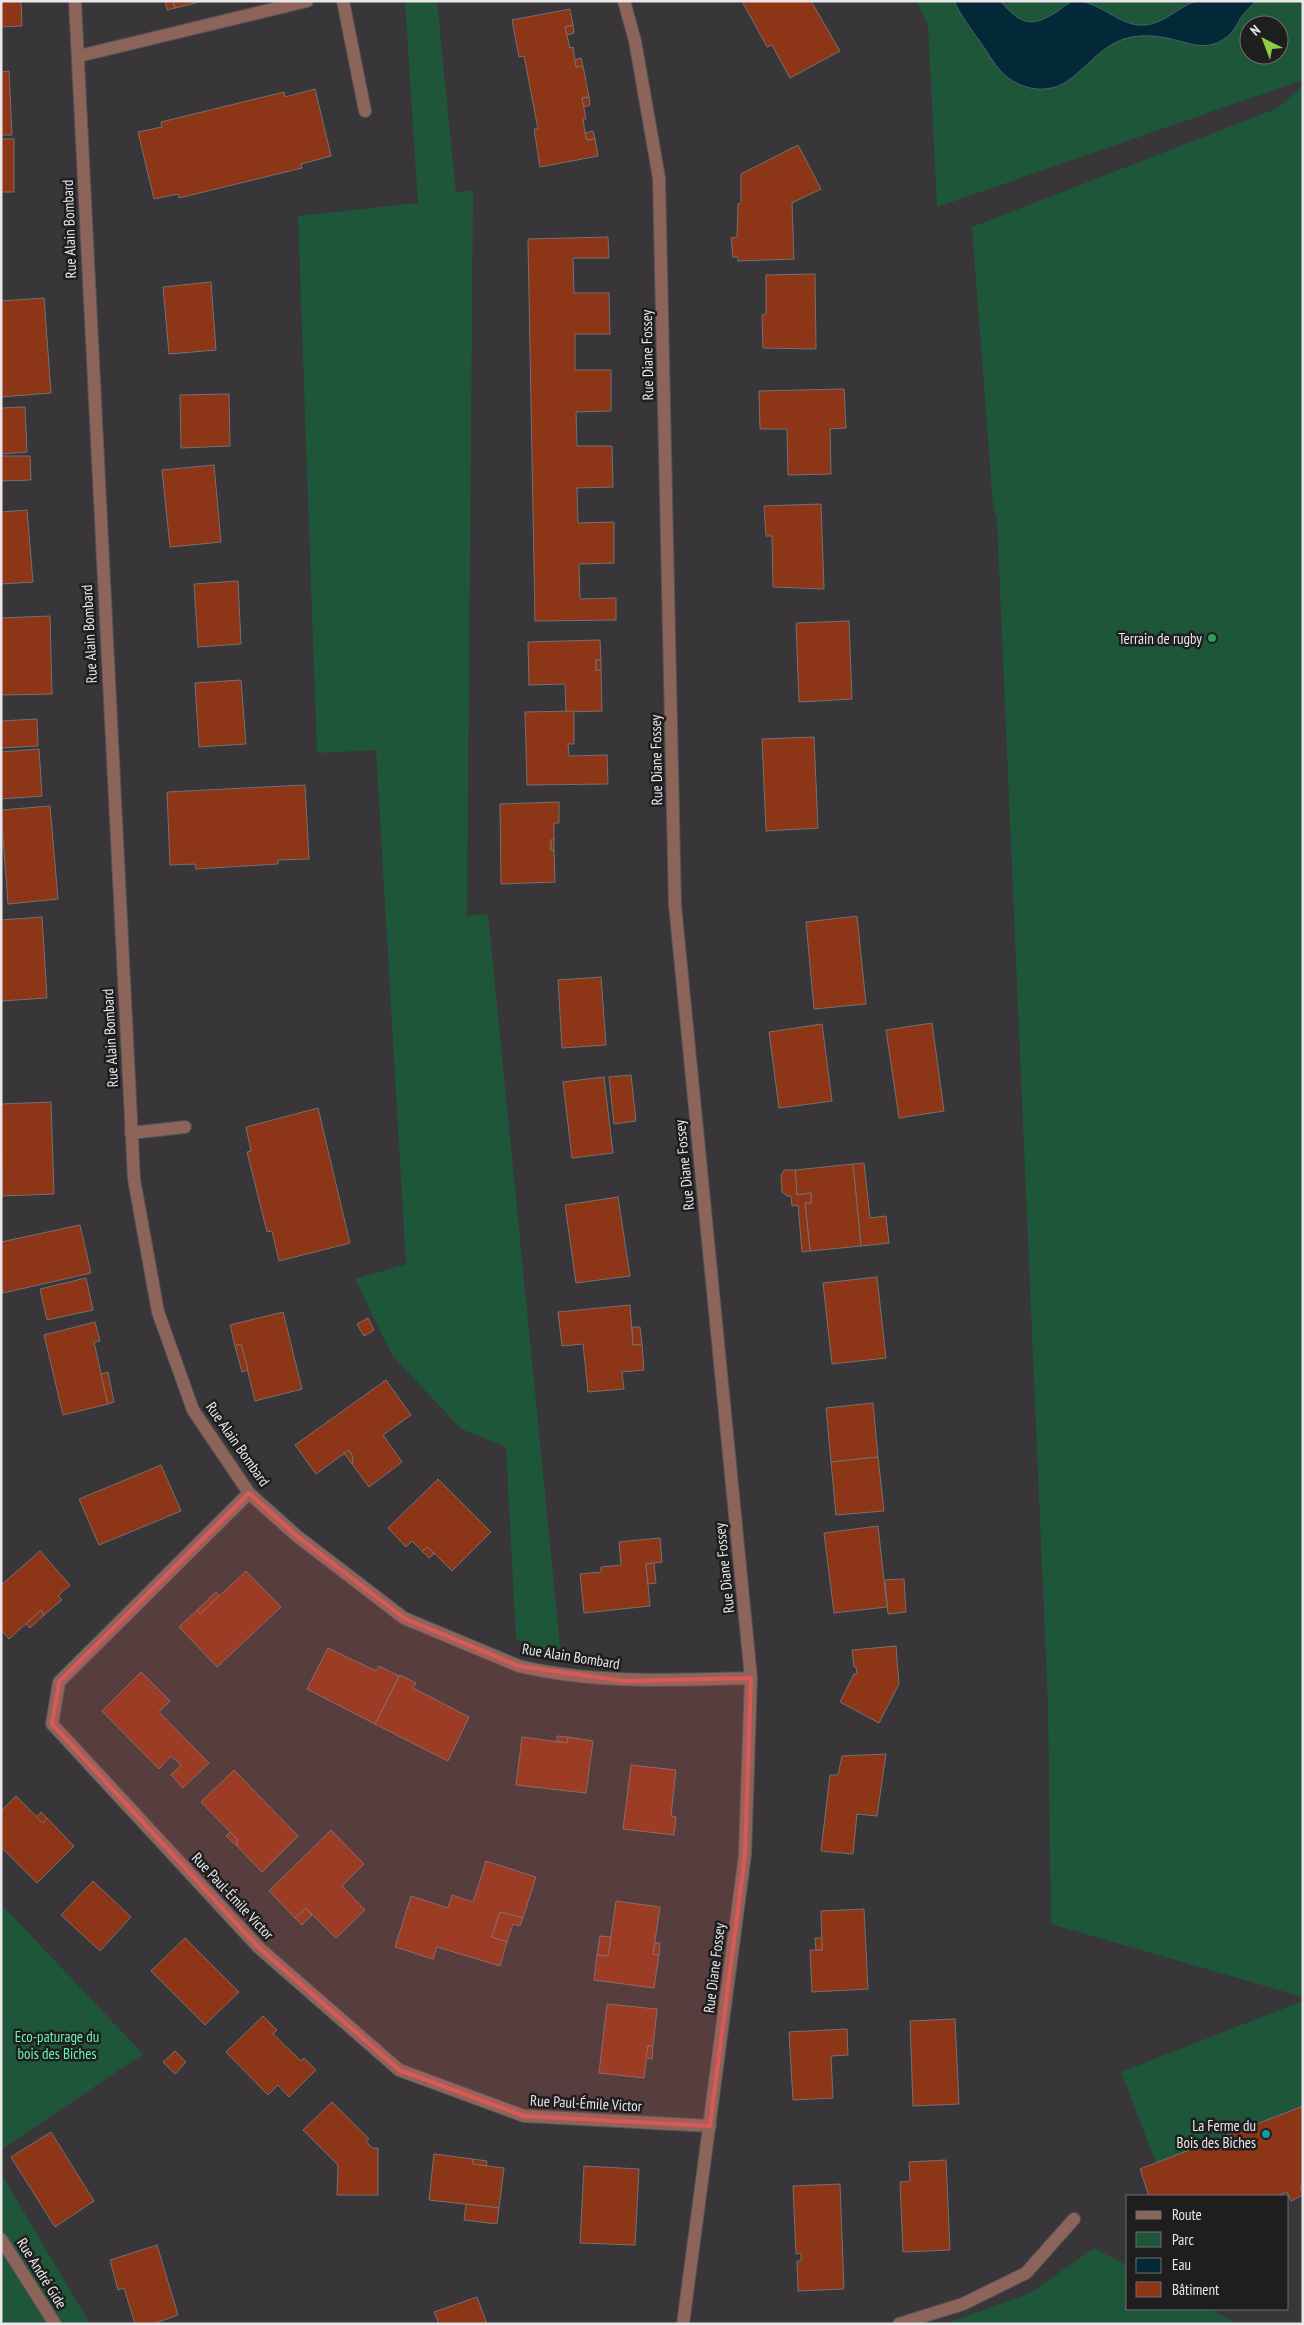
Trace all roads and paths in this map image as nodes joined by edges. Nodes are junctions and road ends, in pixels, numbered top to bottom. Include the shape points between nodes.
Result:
1 (75, 1) edge
2 (307, 1) edge
3 (343, 1) edge
4 (624, 1) edge
5 (79, 56) junction
6 (365, 111) dead end
7 (185, 1126) dead end
8 (131, 1133) junction
9 (249, 1493) junction
10 (751, 1678) junction
11 (710, 2126) junction
12 (1074, 2219) dead end
13 (1, 2239) edge
14 (5, 2254) edge
15 (54, 2324) edge
16 (683, 2324) edge
17 (899, 2324) edge

1 - 5 street, Rue Alain Bombard
2 - 5 street
3 - 6 street
4 - 10 street, Rue Diane Fossey via 635,41 660,178 675,905
5 - 8 street, Rue Alain Bombard
7 - 8 street
8 - 9 street, Rue Alain Bombard via 134,1179 158,1312 194,1410
9 - 10 street, Rue Alain Bombard via 297,1536 404,1618 519,1666 626,1681
9 - 11 street, Rue Paul-Émile Victor via 59,1682 52,1724 258,1947 400,2070 524,2116
10 - 11 street, Rue Diane Fossey via 745,1855
11 - 16 street, Rue Diane Fossey
12 - 17 street via 1026,2273 963,2304
13 - 14 street, Rue André Gide
14 - 15 street, Rue André Gide

